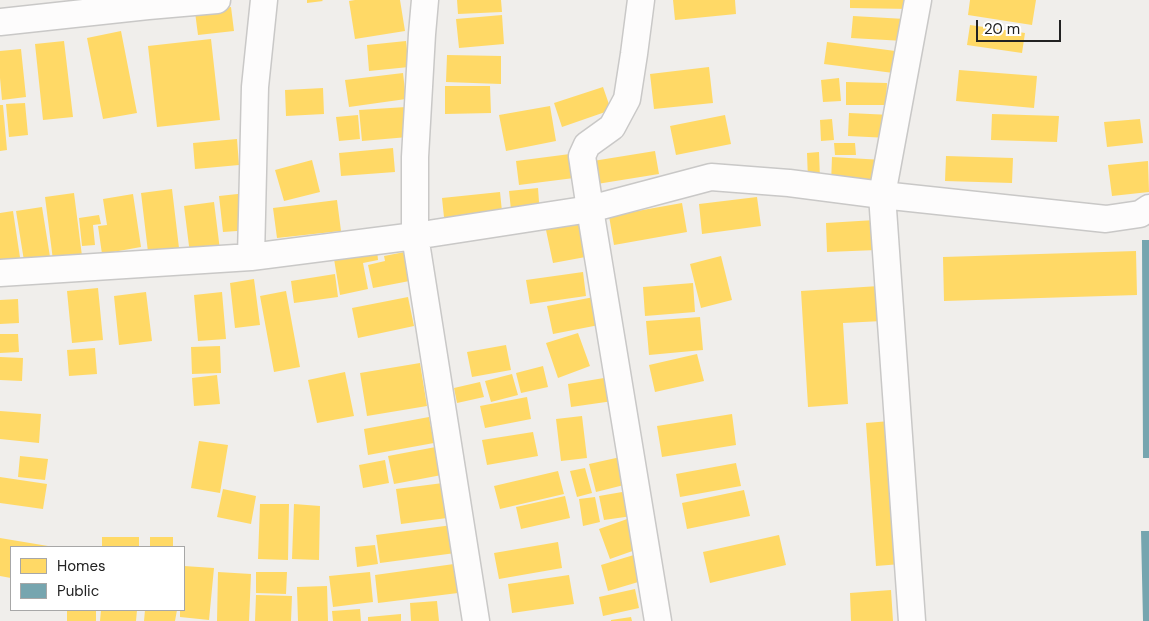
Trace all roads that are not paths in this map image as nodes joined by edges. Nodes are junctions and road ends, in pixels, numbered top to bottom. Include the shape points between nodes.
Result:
1 (217, 0) edge
2 (264, 0) edge
3 (425, 0) edge
4 (641, 0) edge
5 (918, 0) edge
6 (0, 22) edge
7 (882, 195) junction
8 (1149, 208) edge
9 (590, 209) junction
10 (415, 236) junction
11 (251, 257) junction
12 (0, 273) edge
13 (476, 621) edge
14 (658, 621) edge
15 (912, 621) edge

1 - 6 street
2 - 11 street via 255,87
3 - 10 street via 415,157
4 - 9 street via 627,99 612,126 587,145 582,156
5 - 7 street
7 - 8 street via 1106,219 1140,214
7 - 9 street via 711,178
7 - 15 street
9 - 10 street
9 - 14 street
10 - 11 street
10 - 13 street
11 - 12 street

